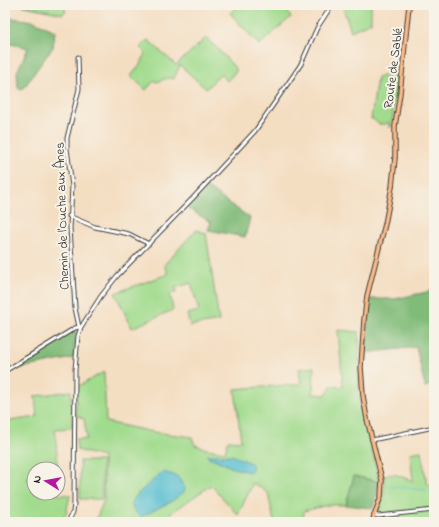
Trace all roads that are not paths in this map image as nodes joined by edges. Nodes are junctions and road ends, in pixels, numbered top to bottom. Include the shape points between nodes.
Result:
1 (332, 5) edge
2 (409, 5) edge
3 (78, 57) dead end
4 (69, 216) junction
5 (149, 244) junction
6 (80, 327) junction
7 (5, 371) edge
8 (434, 427) edge
9 (372, 440) junction
10 (434, 510) edge
11 (374, 515) junction
12 (68, 522) edge
13 (372, 522) edge

1 - 5 street via 317,28 301,64 255,131
2 - 9 main road, Route de Sablé via 391,193 367,296 364,320 361,367 366,419
3 - 4 street, Chemin de l'Ouche aux Ânes via 79,89 67,149 72,193
4 - 5 street via 95,227 129,234
4 - 6 street, Chemin de l'Ouche aux Ânes via 74,293
5 - 6 street via 109,286
6 - 7 street
6 - 12 street via 75,370 74,503
8 - 9 street
9 - 11 main road, Route de Sablé via 382,480 381,496
10 - 11 street
11 - 13 main road, Route de Sablé

